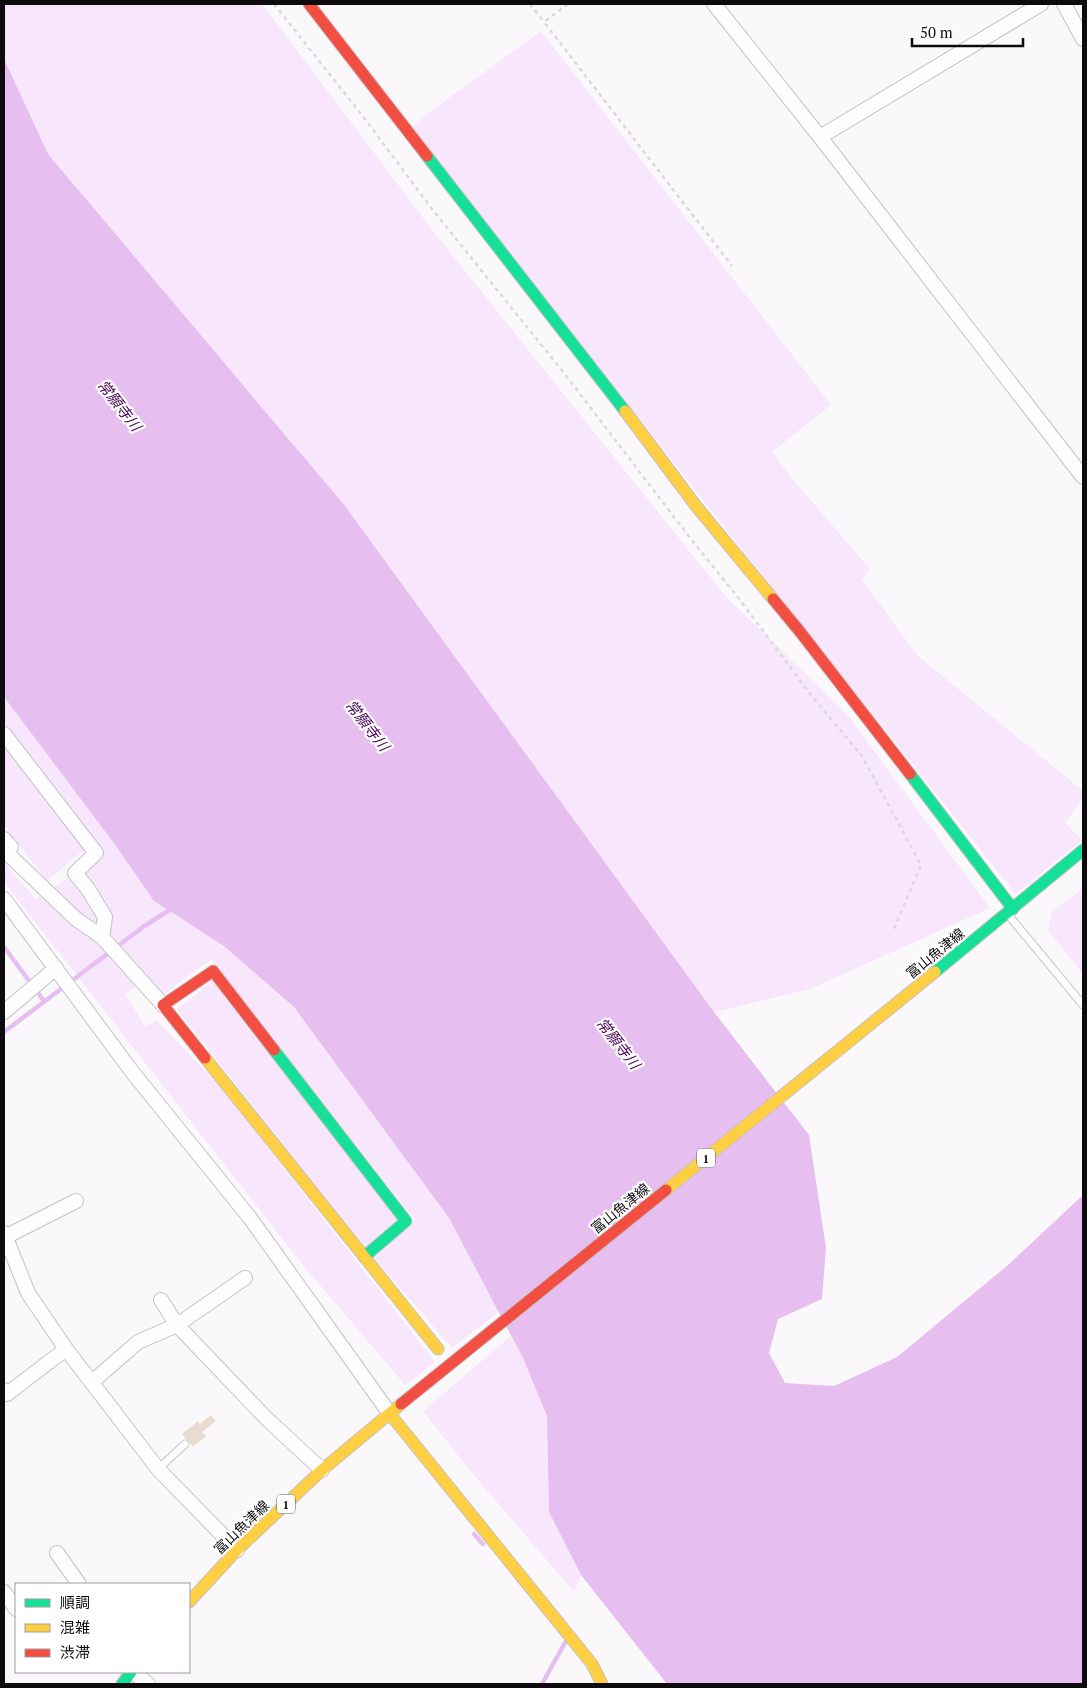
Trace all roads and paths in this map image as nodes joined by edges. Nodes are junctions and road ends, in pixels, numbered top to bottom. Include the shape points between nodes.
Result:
1 (274, 4) edge
2 (309, 4) edge
3 (530, 4) edge
4 (568, 4) edge
5 (714, 4) edge
6 (1041, 4) edge
7 (1064, 4) edge
8 (544, 22) junction
9 (1083, 39) edge
10 (820, 137) junction
11 (732, 266) dead end
12 (1083, 477) edge
13 (4, 734) edge
14 (4, 847) edge
15 (1083, 850) edge
16 (4, 899) edge
17 (1008, 914) junction
18 (893, 931) dead end
19 (102, 937) junction
20 (56, 968) junction
21 (163, 1005) junction
22 (1083, 1005) edge
23 (4, 1012) edge
24 (76, 1201) dead end
25 (5, 1235) edge
26 (364, 1257) junction
27 (245, 1278) dead end
28 (161, 1300) dead end
29 (177, 1325) junction
30 (66, 1349) junction
31 (438, 1349) dead end
32 (92, 1382) junction
33 (4, 1390) edge
34 (390, 1414) junction
35 (185, 1444) dead end
36 (158, 1469) junction
37 (322, 1470) junction
38 (238, 1550) junction
39 (57, 1553) dead end
40 (78, 1583) edge
41 (4, 1592) edge
42 (190, 1601) edge
43 (15, 1608) edge
44 (131, 1673) edge
45 (133, 1673) edge
46 (122, 1684) edge
47 (148, 1684) edge
48 (602, 1684) edge

1 - 18 path via 564,373 810,694 862,756 921,865
2 - 17 street via 696,506 800,633
3 - 8 path
4 - 8 path
5 - 10 street
6 - 10 street
7 - 9 street
8 - 11 path
10 - 12 street
13 - 19 street via 96,853 75,873 104,918
14 - 19 street via 76,919
15 - 17 street, 富山魚津線 / 1
16 - 20 street
17 - 22 lane
17 - 34 street, 富山魚津線 / 1
19 - 21 street
20 - 23 street
20 - 34 street via 133,1073 250,1218
21 - 26 street
21 - 26 street via 213,971 406,1221
24 - 25 street
25 - 30 street via 28,1293
26 - 31 street
27 - 29 street
28 - 29 street
29 - 32 street via 138,1342
29 - 37 street via 266,1418
30 - 32 street
30 - 33 street via 7,1394
32 - 36 street
34 - 37 street, 富山魚津線 / 1
34 - 48 street via 592,1664
35 - 36 lane
36 - 38 street
37 - 38 street, 富山魚津線 / 1
38 - 42 street, 富山魚津線 / 1
39 - 40 street
41 - 43 street
44 - 46 street
45 - 47 street

